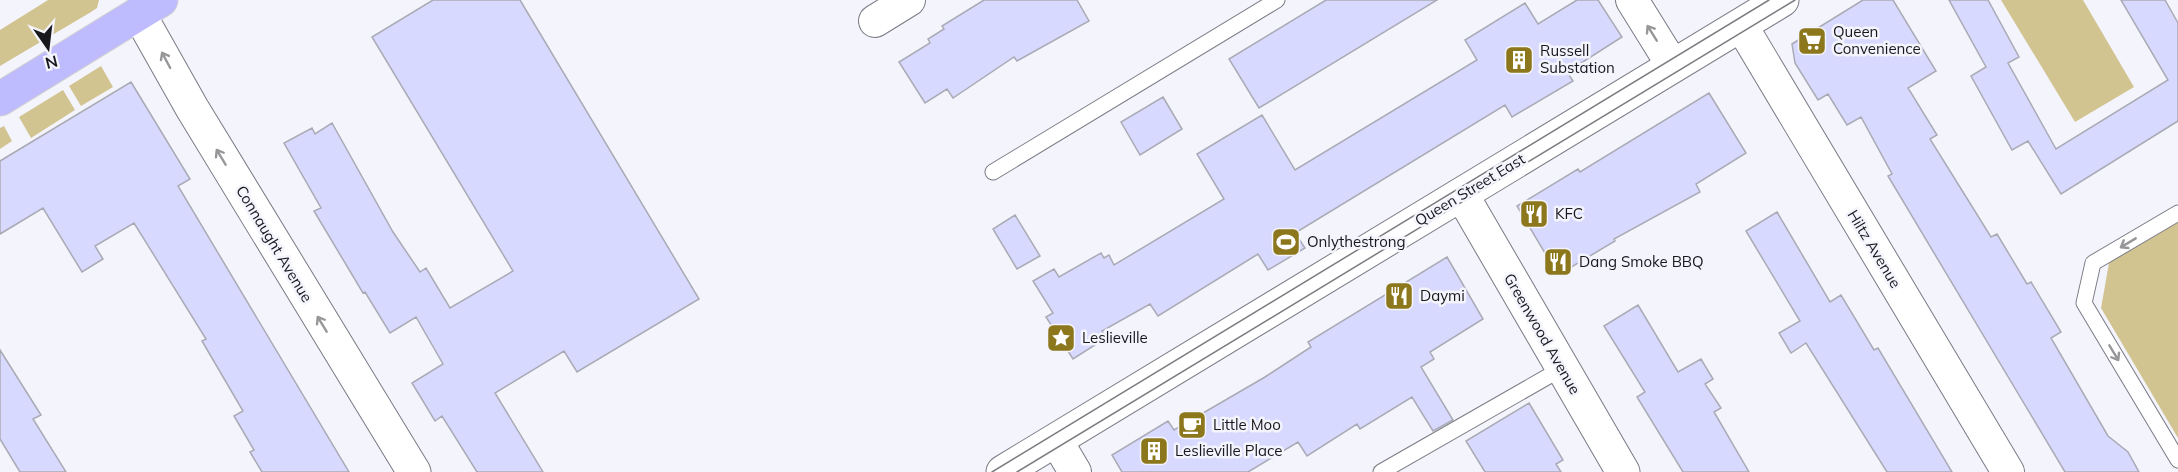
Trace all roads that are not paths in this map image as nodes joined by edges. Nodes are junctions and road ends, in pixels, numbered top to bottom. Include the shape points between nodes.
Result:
1 (909, 0) edge
2 (1277, 0) edge
3 (1632, 0) edge
4 (1782, 0) edge
5 (144, 5) edge
6 (875, 21) dead end
7 (1741, 25) junction
8 (1673, 66) junction
9 (0, 99) edge
10 (993, 172) dead end
11 (1462, 195) junction
12 (2178, 213) edge
13 (1561, 369) junction
14 (1056, 440) junction
15 (2178, 460) edge
16 (1620, 471) edge
17 (414, 472) edge
18 (1003, 472) edge
19 (1075, 472) edge
20 (1382, 472) edge
21 (2008, 472) edge

1 - 6 street
2 - 10 lane
8 -> 3 street
4 - 7 main road, Queen Street East
5 - 9 main road
17 -> 5 main road, Connaught Avenue via 192,108
7 - 8 main road, Queen Street East
7 - 21 street, Hiltz Avenue
8 - 11 main road, Queen Street East
11 - 13 main road, Greenwood Avenue
11 - 14 main road, Queen Street East
12 -> 15 lane via 2093,263 2084,303
13 - 16 main road, Greenwood Avenue
13 - 20 lane
14 - 18 main road, Queen Street East
14 - 19 street

